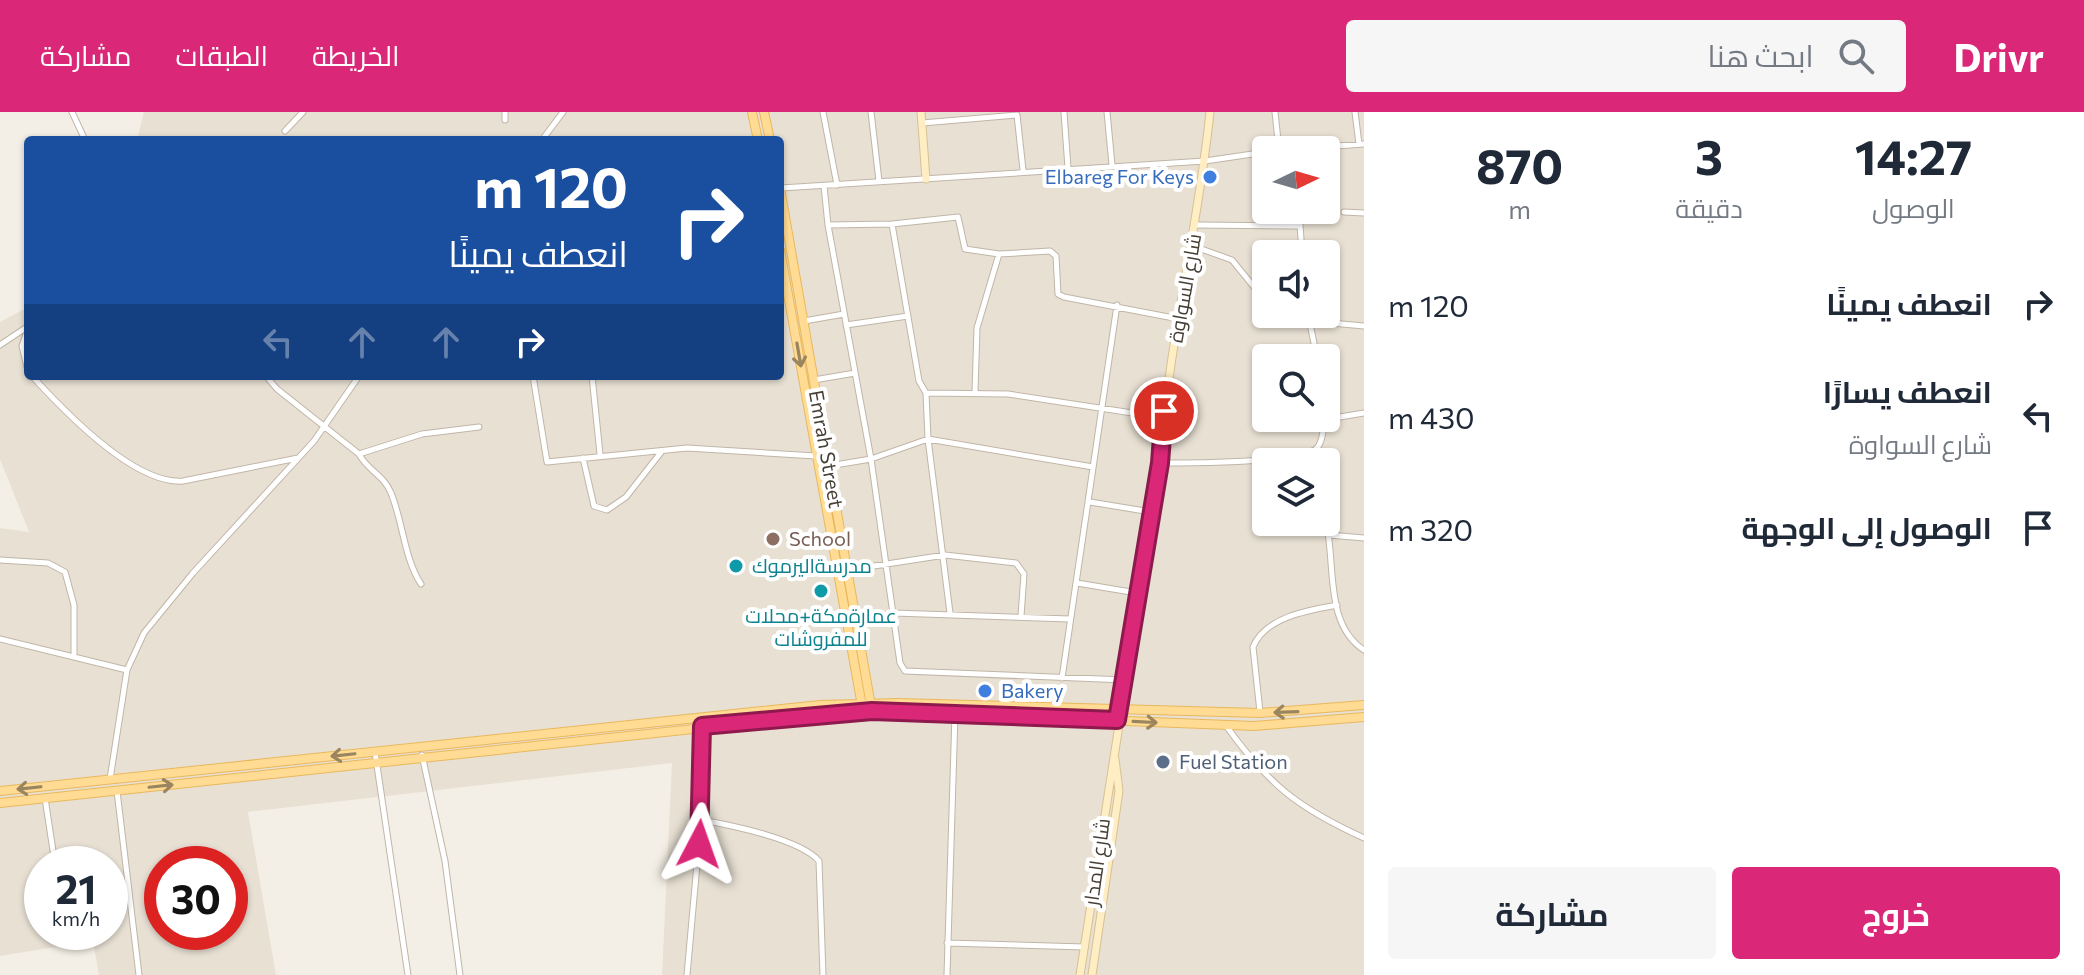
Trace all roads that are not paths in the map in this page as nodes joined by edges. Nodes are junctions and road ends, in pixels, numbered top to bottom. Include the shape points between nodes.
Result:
1 (72, 112) edge
2 (303, 112) edge
3 (505, 112) edge
4 (563, 112) edge
5 (752, 112) edge
6 (764, 112) edge
7 (772, 112) edge
8 (823, 112) edge
9 (871, 112) edge
10 (921, 112) edge
11 (1064, 112) edge
12 (1107, 112) edge
13 (1210, 112) edge
14 (1275, 112) edge
15 (1355, 112) edge
16 (1017, 114) edge
17 (505, 120) dead end
18 (922, 123) junction
19 (285, 131) dead end
20 (83, 136) edge
21 (545, 136) edge
22 (757, 136) edge
23 (769, 136) edge
24 (1278, 136) edge
25 (1362, 144) edge
26 (1340, 146) edge
27 (1252, 154) edge
28 (1205, 161) junction
29 (1112, 165) junction
30 (1068, 168) junction
31 (1023, 170) junction
32 (926, 179) junction
33 (879, 181) junction
34 (837, 185) junction
35 (824, 186) junction
36 (784, 188) edge
37 (784, 210) edge
38 (1344, 212) dead end
39 (1364, 213) edge
40 (892, 224) junction
41 (828, 225) junction
42 (1196, 225) junction
43 (1300, 226) joint
44 (1301, 240) edge
45 (1193, 246) junction
46 (999, 254) junction
47 (784, 272) edge
48 (1252, 285) edge
49 (1117, 305) junction
50 (844, 314) junction
51 (908, 316) junction
52 (1180, 319) junction
53 (804, 321) junction
54 (1340, 323) edge
55 (846, 325) junction
56 (1364, 326) edge
57 (24, 330) edge
58 (0, 345) edge
59 (855, 373) junction
60 (36, 380) edge
61 (270, 380) edge
62 (356, 380) edge
63 (534, 380) edge
64 (592, 380) edge
65 (814, 380) junction
66 (975, 391) junction
67 (926, 393) junction
68 (1104, 408) junction
69 (1164, 411) junction
70 (1364, 413) edge
71 (479, 427) dead end
72 (324, 428) junction
73 (928, 439) junction
74 (1318, 448) edge
75 (663, 450) junction
76 (359, 454) junction
77 (600, 454) junction
78 (818, 457) junction
79 (300, 458) junction
80 (583, 458) junction
81 (871, 459) junction
82 (1252, 461) edge
83 (1160, 463) junction
84 (829, 466) junction
85 (1093, 467) junction
86 (1090, 502) junction
87 (1151, 512) junction
88 (1329, 536) edge
89 (1340, 536) edge
90 (1364, 538) edge
91 (945, 555) junction
92 (0, 560) edge
93 (887, 564) junction
94 (848, 570) junction
95 (1077, 583) junction
96 (421, 584) dead end
97 (1137, 593) junction
98 (1337, 605) junction
99 (894, 613) junction
100 (950, 613) junction
101 (1021, 616) junction
102 (1070, 619) junction
103 (0, 639) edge
104 (1364, 650) edge
105 (74, 654) junction
106 (127, 670) junction
107 (1062, 678) junction
108 (1125, 680) junction
109 (1364, 705) edge
110 (867, 707) junction
111 (1119, 710) junction
112 (955, 713) junction
113 (1260, 713) junction
114 (1364, 717) edge
115 (1117, 720) junction
116 (702, 721) junction
117 (1226, 726) junction
118 (1114, 749) junction
119 (421, 751) junction
120 (375, 757) junction
121 (109, 781) junction
122 (55, 785) junction
123 (0, 791) edge
124 (117, 791) junction
125 (56, 797) junction
126 (45, 798) junction
127 (0, 803) edge
128 (701, 820) junction
129 (1364, 838) edge
130 (52, 846) edge
131 (947, 943) junction
132 (1085, 947) junction
133 (139, 975) edge
134 (408, 975) edge
135 (460, 975) edge
136 (687, 975) edge
137 (823, 975) edge
138 (947, 975) edge
139 (1080, 975) edge
140 (1092, 975) edge

1 - 20 street
2 - 19 street
3 - 17 street
4 - 21 street
5 - 22 main road
6 - 7 street
6 - 23 main road
8 - 34 street
9 - 33 street
10 - 18 street
11 - 30 street
12 - 29 street
13 - 28 street, شارع السواوة
14 - 24 street
15 - 25 street
16 - 18 street
16 - 31 street
18 - 32 street
25 - 26 street
27 - 28 street
28 - 29 street
28 - 42 street, شارع السواوة
29 - 30 street
30 - 31 street
31 - 32 street
32 - 33 street
33 - 34 street
34 - 35 street
35 - 36 street
35 - 41 street
37 - 53 main road, Emrah Street
38 - 39 street
40 - 41 street
40 - 46 street via 958,217 963,248
40 - 51 street
41 - 50 street
42 - 43 street
42 - 45 street, شارع السواوة
43 - 44 street
45 - 48 street via 1232,260
45 - 52 street, شارع السواوة
46 - 49 street via 1050,251 1059,262 1058,294
46 - 66 street via 977,328
47 -> 78 main road, Emrah Street
49 - 52 street
49 - 68 street
50 - 53 street
50 - 55 street
51 - 55 street
51 - 67 street via 919,381
52 - 69 street, شارع السواوة
53 - 65 main road, Emrah Street
54 - 56 street
55 - 59 street
57 - 58 street
59 - 65 street
59 - 81 street
60 - 79 street via 86,433 163,480 183,481
61 - 72 street
62 - 72 street
63 - 80 street via 544,459 552,463
64 - 77 street
65 - 84 main road, Emrah Street
66 - 67 street
66 - 68 street
67 - 73 street
68 - 69 street via 1152,416
68 - 85 street
69 - 83 street, شارع السواوة
70 - 74 street via 1331,417
71 - 76 street via 422,434
72 - 76 street
72 - 79 street
73 - 81 street
73 - 85 street
73 - 91 street
75 - 77 street
75 - 78 street via 708,448
75 - 80 street via 626,497 607,510 594,506 590,498
76 - 96 street via 391,491
77 - 80 street
78 - 110 main road, Emrah Street
79 - 106 street via 144,633
81 - 84 street
81 - 93 street
82 - 83 street
83 - 87 street, شارع السواوة
84 - 94 main road, Emrah Street
85 - 86 street
86 - 87 street
86 - 95 street
87 - 97 street, شارع السواوة
88 - 98 street
89 - 90 street
91 - 93 street
91 - 100 street
91 - 101 street via 1016,563 1024,574
92 - 105 street via 48,563 65,572 74,605
93 - 94 street
93 - 99 street
94 - 110 main road, Emrah Street
95 - 97 street
95 - 102 street
97 - 108 street, شارع السواوة
98 - 104 street via 1344,633
98 - 113 street via 1293,613 1258,638 1253,647
99 - 100 street
99 - 107 street via 905,671
100 - 101 street
101 - 102 street
102 - 107 street
103 - 105 street
105 - 106 street
106 - 121 street
107 - 108 street
108 - 111 street, شارع السواوة
109 -> 113 main road
110 - 111 main road
110 - 112 main road
110 - 116 main road
111 - 113 main road
111 - 115 street, شارع السواوة
112 - 115 main road
112 - 131 street
114 - 117 main road via 1289,726
115 -> 117 main road
115 - 118 street, شارع السواوة
116 - 119 main road
116 - 128 street
117 - 129 street via 1261,773 1292,800
118 - 132 street, شارع المدار
118 - 140 street via 1119,791
119 - 120 main road
119 - 135 street via 445,861
120 -> 121 main road
124 -> 120 main road
120 - 134 street
121 - 122 main road
122 -> 123 main road
122 - 125 main road
124 - 125 main road
124 - 133 street
125 - 126 main road
126 - 127 main road
126 - 130 street
128 - 136 street
128 - 137 street via 815,856 820,866
131 - 132 street
131 - 138 street
132 - 139 street, شارع المدار

